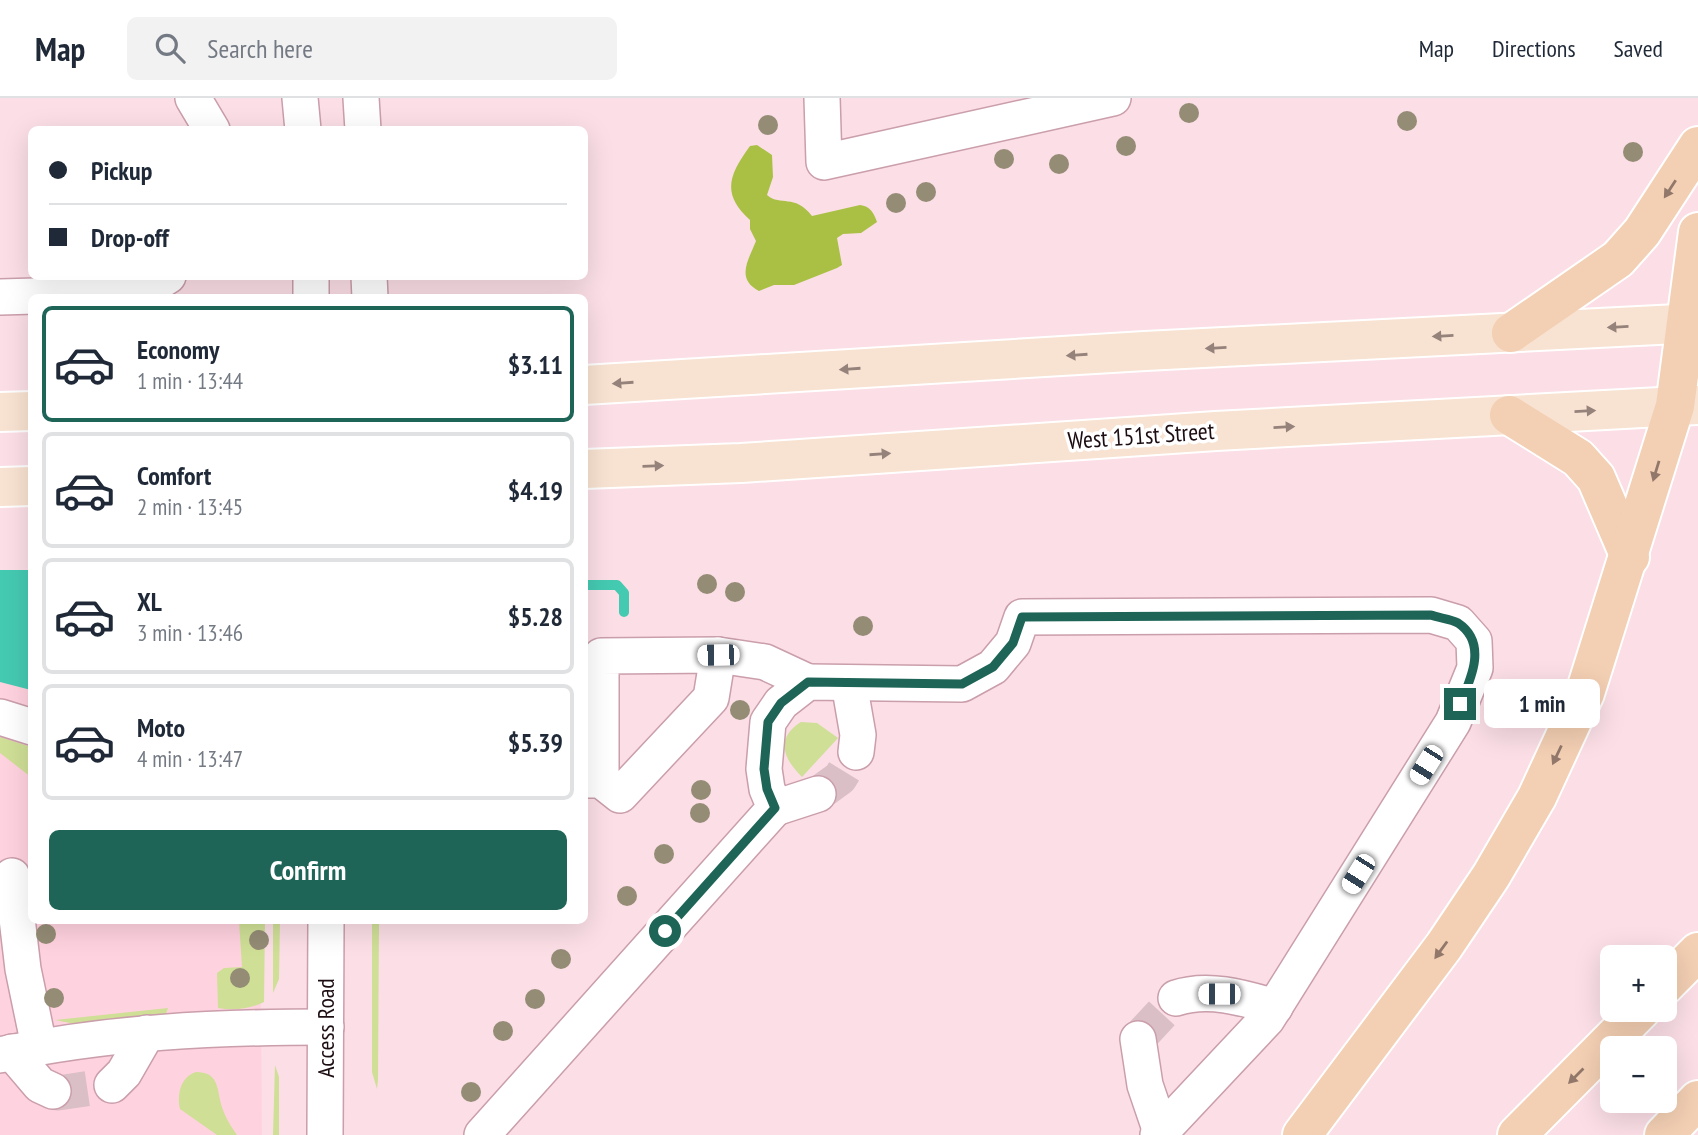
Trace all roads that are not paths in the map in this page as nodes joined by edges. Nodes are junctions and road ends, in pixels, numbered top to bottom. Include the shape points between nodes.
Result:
1 (193, 98) edge
2 (300, 98) edge
3 (360, 98) edge
4 (822, 98) edge
5 (1113, 98) edge
6 (210, 126) edge
7 (303, 126) edge
8 (363, 126) edge
9 (1698, 146) edge
10 (1698, 232) edge
11 (162, 280) edge
12 (106, 294) edge
13 (28, 296) edge
14 (0, 297) edge
15 (1692, 323) edge
16 (1511, 333) junction
17 (1698, 374) edge
18 (588, 385) edge
19 (1687, 405) edge
20 (28, 411) edge
21 (0, 412) edge
22 (1509, 415) junction
23 (588, 468) edge
24 (28, 486) edge
25 (0, 487) edge
26 (1630, 557) junction
27 (718, 655) junction
28 (808, 682) junction
29 (849, 683) junction
30 (0, 717) edge
31 (28, 726) edge
32 (856, 752) tunnel mouth
33 (593, 780) edge
34 (818, 794) tunnel mouth
35 (775, 808) junction
36 (12, 876) dead end
37 (326, 924) edge
38 (1698, 952) edge
39 (1677, 973) edge
40 (1176, 998) tunnel mouth
41 (1275, 1007) junction
42 (1629, 1022) edge
43 (326, 1027) junction
44 (147, 1033) junction
45 (1138, 1039) dead end
46 (17, 1051) edge
47 (111, 1085) tunnel mouth
48 (53, 1091) dead end
49 (1698, 1100) edge
50 (1159, 1134) edge
51 (325, 1135) edge
52 (482, 1135) edge
53 (1302, 1135) edge
54 (1517, 1135) edge
55 (1664, 1135) edge

1 - 6 street
2 - 7 street
3 - 8 street
4 - 5 street via 824,162
9 -> 16 highway via 1642,232 1618,259
10 - 15 highway
11 - 12 street via 141,293
13 - 14 street
15 -> 16 main road
15 - 19 highway
16 -> 18 main road
17 - 19 highway
22 -> 19 main road, West 151st Street
19 -> 26 highway
20 - 21 main road
23 -> 22 main road, West 151st Street via 741,463
22 - 26 highway via 1578,458 1595,478
24 - 25 main road
26 -> 53 highway via 1585,694 1537,797 1492,876 1444,946
27 - 28 street via 765,662
27 - 33 street via 711,698 620,795
27 - 33 street via 601,656
28 - 29 street
28 - 35 street via 781,703 768,722 764,769
29 - 32 street via 858,735
29 - 41 street via 962,684 993,667 1013,643 1022,617 1431,615 1458,624 1474,641 1475,668 1453,722
30 - 31 street
34 - 35 street
35 - 52 street
36 - 46 street via 23,969
37 - 43 street, Access Road
38 - 39 highway
40 - 41 street via 1219,994
41 - 50 street
42 -> 54 highway
43 - 44 street
43 - 51 street, Access Road
44 - 46 street
44 - 47 street via 124,1073
45 - 50 street
46 - 48 street via 40,1085
49 - 55 highway

